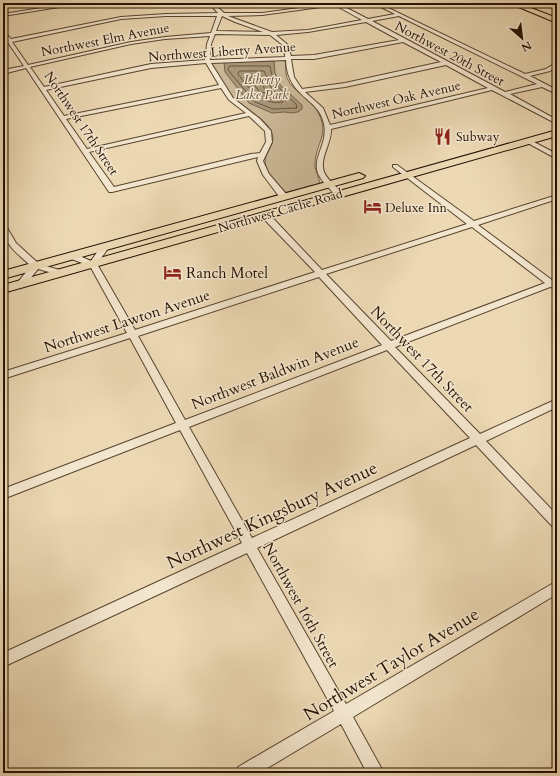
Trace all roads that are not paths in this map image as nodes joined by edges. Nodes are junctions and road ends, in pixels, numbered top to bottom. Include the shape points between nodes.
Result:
1 (82, 3) edge
2 (211, 3) edge
3 (334, 3) edge
4 (375, 3) edge
5 (512, 3) edge
6 (524, 3) edge
7 (220, 14) junction
8 (3, 15) edge
9 (399, 15) junction
10 (557, 16) edge
11 (368, 21) junction
12 (557, 21) edge
13 (3, 32) edge
14 (213, 33) junction
15 (270, 34) junction
16 (404, 40) junction
17 (10, 41) junction
18 (289, 58) junction
19 (207, 61) junction
20 (446, 63) junction
21 (557, 64) edge
22 (27, 65) junction
23 (3, 72) edge
24 (525, 76) junction
25 (542, 85) junction
26 (222, 86) junction
27 (493, 88) junction
28 (43, 89) junction
29 (301, 91) junction
30 (557, 92) edge
31 (504, 94) junction
32 (250, 114) junction
33 (63, 118) junction
34 (557, 122) edge
35 (327, 127) junction
36 (557, 133) edge
37 (528, 140) junction
38 (478, 144) dead end
39 (86, 151) junction
40 (261, 155) junction
41 (557, 157) edge
42 (410, 162) dead end
43 (395, 166) junction
44 (407, 175) junction
45 (329, 185) junction
46 (339, 194) junction
47 (284, 197) junction
48 (557, 197) edge
49 (265, 215) junction
50 (473, 224) junction
51 (3, 228) edge
52 (3, 241) edge
53 (13, 244) junction
54 (105, 247) junction
55 (72, 256) junction
56 (93, 264) junction
57 (36, 266) junction
58 (60, 273) junction
59 (320, 273) junction
60 (3, 275) edge
61 (21, 284) junction
62 (555, 284) edge
63 (3, 289) edge
64 (132, 334) junction
65 (388, 345) junction
66 (3, 376) edge
67 (557, 404) edge
68 (184, 425) junction
69 (478, 439) junction
70 (3, 494) edge
71 (557, 523) edge
72 (250, 546) junction
73 (557, 587) edge
74 (3, 660) edge
75 (343, 715) junction
76 (244, 773) edge
77 (376, 773) edge

1 - 8 street
2 - 7 street
3 - 7 street via 279,13
3 - 11 street, Northwest 20th Street
4 - 9 street
5 - 12 main road
6 - 10 main road
7 - 14 street
7 - 15 street
7 - 17 street via 121,18
9 - 11 street, Northwest Elm Avenue
9 - 24 street
11 - 15 street, Northwest Elm Avenue via 308,31
11 - 16 street, Northwest 20th Street
13 - 17 street, Northwest 17th Street
14 - 15 street, Northwest Elm Avenue
14 - 19 street via 207,51
14 - 22 street, Northwest Elm Avenue via 131,43
15 - 18 street via 286,45
16 - 18 street, Northwest Liberty Avenue via 333,54
16 - 20 street, Northwest 20th Street
17 - 22 street, Northwest 17th Street
18 - 19 street, Northwest Liberty Avenue
18 - 29 street via 290,76
19 - 26 street
19 - 28 street, Northwest Liberty Avenue via 146,66
20 - 27 street, Northwest 20th Street
20 - 29 street via 345,85
21 - 24 street via 548,70
22 - 23 street, Northwest Elm Avenue
22 - 28 street, Northwest 17th Street
24 - 25 street
25 - 30 street
25 - 31 street
26 - 32 street via 236,104
26 - 33 street
27 - 31 street, Northwest 20th Street
27 - 35 street, Northwest Oak Avenue
28 - 33 street, Northwest 17th Street
29 - 35 street via 320,109
31 - 34 street, Northwest 20th Street
32 - 39 street
32 - 40 street via 268,130 269,142
33 - 39 street, Northwest 17th Street
34 - 38 main road
35 - 45 street via 319,163
36 - 37 main road, Northwest Cache Road
37 - 41 street
37 - 44 main road, Northwest Cache Road
39 - 40 street, Northwest 17th Street via 112,190
40 - 47 street via 260,161 266,175
42 - 43 main road, Northwest Cache Road
43 - 44 street
43 - 45 main road, Northwest Cache Road
44 - 46 main road, Northwest Cache Road
44 - 50 street
45 - 46 street
45 - 47 main road, Northwest Cache Road
46 - 49 main road, Northwest Cache Road
47 - 54 main road, Northwest Cache Road
48 - 50 street, Northwest Lawton Avenue
49 - 56 main road, Northwest Cache Road
49 - 59 street, Northwest 17th Street
50 - 59 street, Northwest Lawton Avenue
50 - 62 street
51 - 53 street
52 - 53 street
53 - 57 street
54 - 55 main road, Northwest Cache Road
54 - 56 street
55 - 56 street
55 - 57 main road, Northwest Cache Road
56 - 58 main road, Northwest Cache Road
56 - 64 street, Northwest 16th Street
57 - 58 street
57 - 60 main road, Northwest Cache Road
57 - 61 street
58 - 61 main road, Northwest Cache Road
59 - 64 street, Northwest Lawton Avenue
59 - 65 street, Northwest 17th Street
61 - 63 main road, Northwest Cache Road
62 - 65 street, Northwest Baldwin Avenue
64 - 66 street, Northwest Lawton Avenue
64 - 68 street, Northwest 16th Street
65 - 68 street, Northwest Baldwin Avenue
65 - 69 street, Northwest 17th Street
67 - 69 street, Northwest Kingsbury Avenue
68 - 70 street, Northwest Baldwin Avenue
68 - 72 street, Northwest 16th Street
69 - 71 street, Northwest 17th Street
69 - 72 street, Northwest Kingsbury Avenue
72 - 74 street, Northwest Kingsbury Avenue
72 - 75 street, Northwest 16th Street
73 - 75 street, Northwest Taylor Avenue
75 - 76 street, Northwest Taylor Avenue
75 - 77 street, Northwest 16th Street

